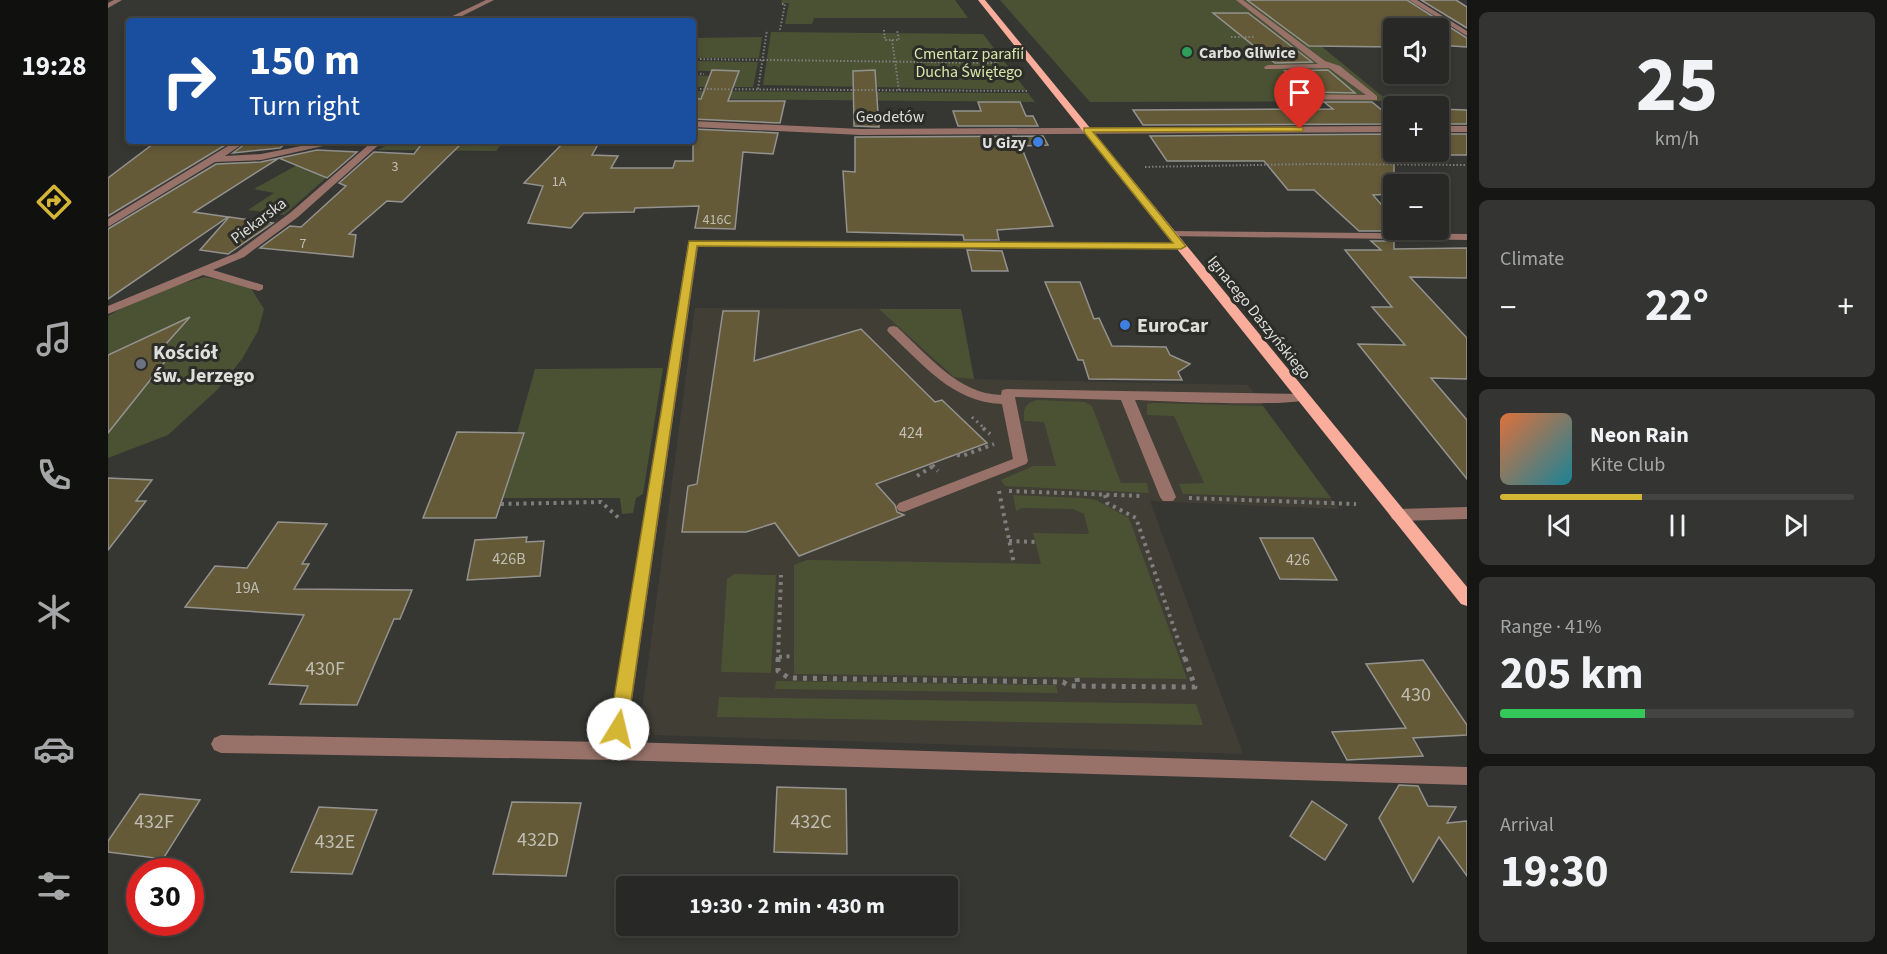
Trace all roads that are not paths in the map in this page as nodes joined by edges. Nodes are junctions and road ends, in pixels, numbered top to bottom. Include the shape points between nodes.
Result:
1 (119, 0) edge
2 (491, 0) edge
3 (981, 0) edge
4 (1239, 0) edge
5 (1412, 0) edge
6 (108, 6) edge
7 (452, 18) edge
8 (1467, 34) edge
9 (1333, 66) junction
10 (1268, 67) dead end
11 (1285, 97) dead end
12 (696, 124) edge
13 (1383, 129) edge
14 (1449, 129) edge
15 (1467, 129) edge
16 (1087, 130) junction
17 (238, 144) edge
18 (325, 144) edge
19 (375, 144) edge
20 (216, 159) junction
21 (108, 224) edge
22 (1171, 234) junction
23 (1467, 237) edge
24 (1181, 246) junction
25 (202, 271) junction
26 (259, 287) dead end
27 (108, 310) edge
28 (893, 330) dead end
29 (1126, 396) junction
30 (1304, 398) junction
31 (1008, 400) junction
32 (1168, 497) dead end
33 (904, 507) dead end
34 (1467, 513) edge
35 (1398, 515) junction
36 (1467, 599) edge
37 (221, 744) dead end
38 (615, 751) junction
39 (1467, 776) edge

1 - 6 street
2 - 7 street
3 - 16 main road, Ignacego Daszyńskiego
4 - 9 street via 1322,63
5 - 8 street
9 - 10 street
9 - 11 street via 1374,98
12 - 16 street, Geodetów via 861,132
13 - 16 street, Geodetów
14 - 15 street
16 - 22 main road, Ignacego Daszyńskiego
17 - 20 street
18 - 20 street via 261,157
19 - 25 street, Piekarska via 294,215 240,255
20 - 21 street
22 - 23 street
22 - 24 main road, Ignacego Daszyńskiego
24 - 30 main road, Ignacego Daszyńskiego
24 - 38 street via 693,243 653,552
25 - 26 street
25 - 27 street, Piekarska
28 - 31 street via 956,387 984,399
29 - 30 street
29 - 31 street via 1007,393
29 - 32 street
30 - 35 main road, Ignacego Daszyńskiego
31 - 33 street via 1021,461
34 - 35 street
35 - 36 main road, Ignacego Daszyńskiego
37 - 38 street
38 - 39 street

